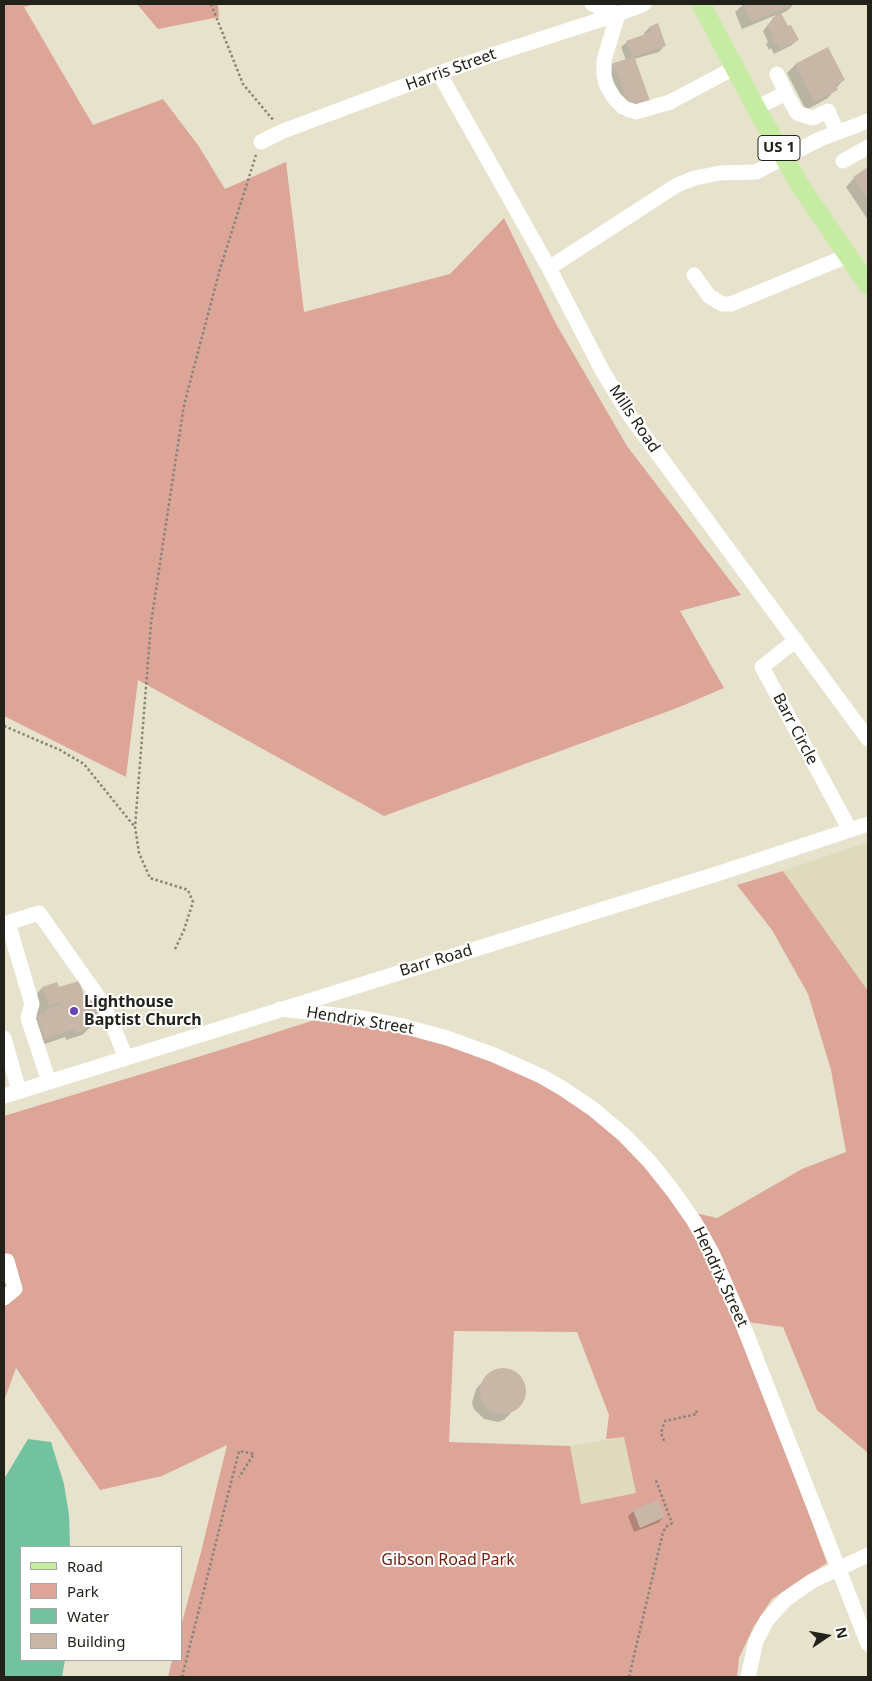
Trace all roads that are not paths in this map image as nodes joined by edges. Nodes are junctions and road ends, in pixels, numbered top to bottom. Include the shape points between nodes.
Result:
1 (592, 4) edge
2 (644, 4) edge
3 (704, 5) edge
4 (618, 14) junction
5 (734, 68) junction
6 (439, 73) junction
7 (777, 74) dead end
8 (786, 93) junction
9 (756, 108) junction
10 (868, 122) edge
11 (842, 130) junction
12 (261, 142) road end
13 (863, 149) edge
14 (783, 157) junction
15 (843, 161) dead end
16 (847, 256) junction
17 (549, 268) junction
18 (694, 275) dead end
19 (865, 275) edge
20 (796, 640) junction
21 (868, 739) edge
22 (868, 824) edge
23 (850, 830) junction
24 (6, 923) edge
25 (280, 1009) junction
26 (4, 1038) edge
27 (126, 1058) junction
28 (49, 1082) junction
29 (19, 1091) junction
30 (4, 1096) edge
31 (4, 1262) edge
32 (4, 1298) edge
33 (868, 1555) edge
34 (839, 1569) junction
35 (868, 1644) edge
36 (748, 1677) edge

1 - 4 street
2 - 4 street, Harris Street
3 - 5 main road, US 1
4 - 5 street via 604,60 604,76 610,92 624,108 636,112 670,102
4 - 6 street, Harris Street
5 - 9 main road, US 1
6 - 12 street, Harris Street via 282,131
6 - 17 street, Mills Road
7 - 8 street
8 - 9 street
8 - 11 street via 797,113 813,118 834,108
9 - 14 main road, US 1
10 - 11 street
11 - 13 street
11 - 14 street
13 - 15 street
14 - 16 main road, US 1
14 - 17 street via 756,172 720,173 677,185
16 - 18 street via 731,304 722,304 709,296
16 - 19 main road, US 1
17 - 20 street, Mills Road via 603,372 630,416
20 - 21 street, Mills Road
20 - 23 street, Barr Circle via 762,667
22 - 23 street, Barr Road
23 - 25 street, Barr Road
24 - 27 street via 39,914 98,998
24 - 28 street via 32,1004 28,1018
25 - 27 street, Barr Road
25 - 34 street, Hendrix Street via 399,1025 494,1055 562,1088 624,1135 673,1191 712,1253
26 - 29 street
27 - 28 street, Barr Road
28 - 29 street, Barr Road
29 - 30 street, Barr Road
31 - 32 street via 7,1261 15,1289
33 - 34 street
34 - 35 street, Hendrix Street
34 - 36 street via 812,1581 786,1599 767,1620 756,1640

